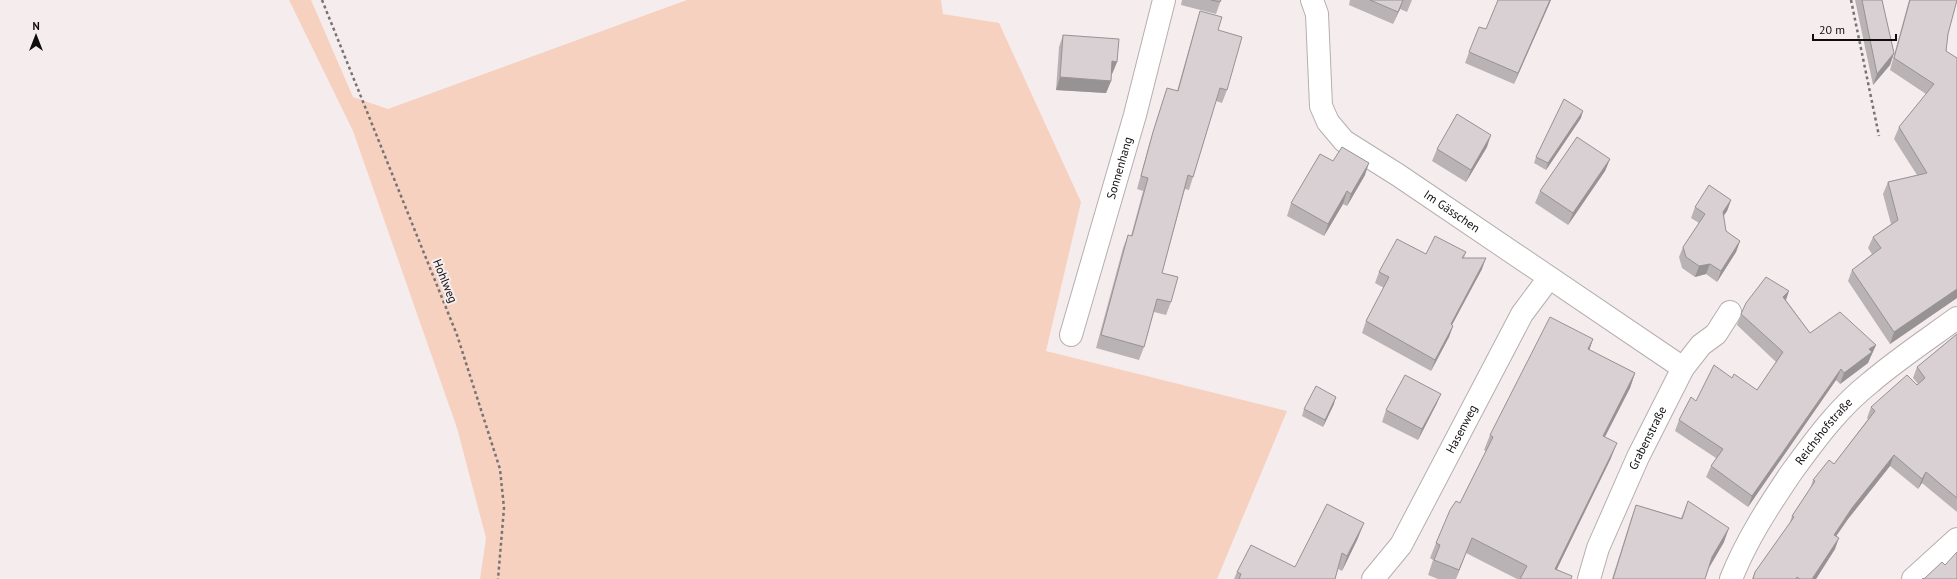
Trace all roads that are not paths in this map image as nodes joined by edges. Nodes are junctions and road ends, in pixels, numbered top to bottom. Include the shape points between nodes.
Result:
1 (1164, 0) edge
2 (1312, 0) edge
3 (1549, 278) junction
4 (1730, 312) dead end
5 (1957, 318) edge
6 (1071, 335) dead end
7 (1683, 368) junction
8 (1957, 539) edge
9 (1373, 579) edge
10 (1589, 579) edge
11 (1731, 579) edge
12 (1913, 579) edge

1 - 6 street, Sonnenhang
2 - 3 street, Im Gässchen via 1317,14 1321,106 1332,127 1344,141
3 - 7 street, Im Gässchen
3 - 9 street, Hasenweg via 1522,314 1401,545
4 - 7 street, Grabenstraße via 1716,334 1702,345
5 - 11 street, Reichshofstraße via 1870,382 1842,408 1814,441 1766,511 1741,555
7 - 10 street, Grabenstraße via 1638,456 1598,548
8 - 12 street

